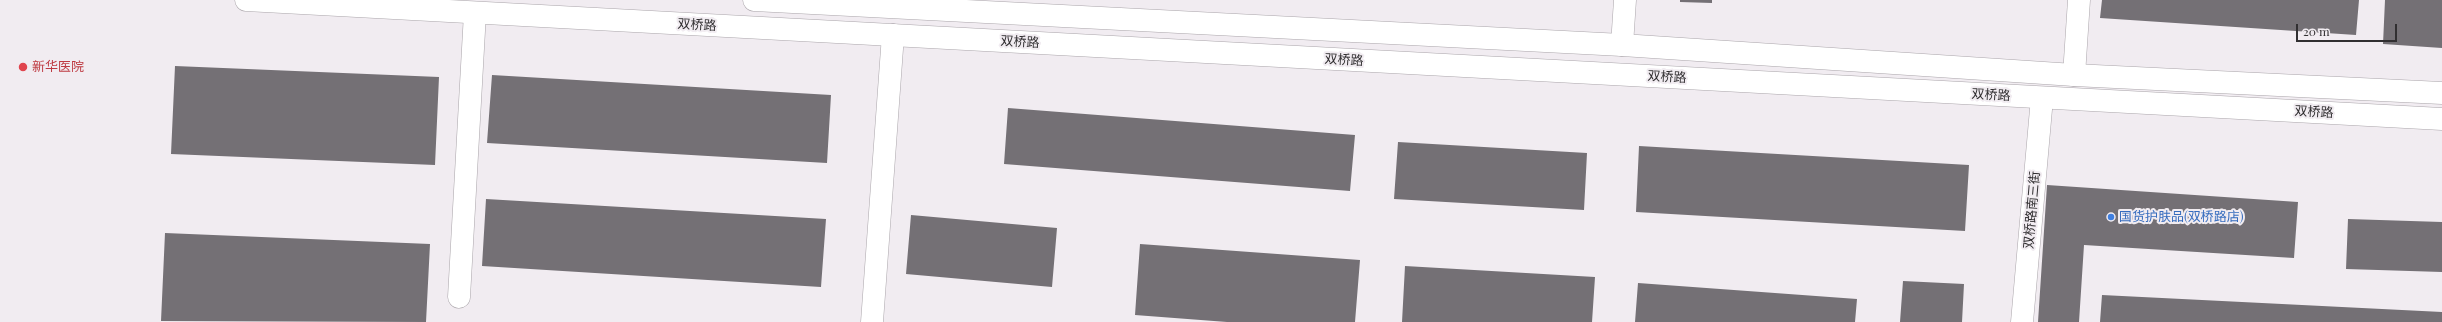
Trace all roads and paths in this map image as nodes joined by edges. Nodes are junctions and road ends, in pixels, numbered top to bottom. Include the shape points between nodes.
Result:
1 (246, 0) edge
2 (754, 0) edge
3 (1625, 0) edge
4 (2079, 0) edge
5 (475, 13) junction
6 (894, 35) junction
7 (1622, 46) junction
8 (2074, 76) junction
9 (2442, 93) edge
10 (2042, 98) junction
11 (2442, 119) edge
12 (459, 297) dead end
13 (872, 322) edge
14 (2022, 322) edge

1 - 5 main road, 双桥路
2 - 7 main road, 双桥路
3 - 7 main road
4 - 8 main road
5 - 6 main road, 双桥路
5 - 12 main road
6 - 10 main road, 双桥路
6 - 13 main road
7 - 8 main road, 双桥路
8 - 9 main road, 双桥路
10 - 11 main road, 双桥路
10 - 14 main road, 双桥路南三街

